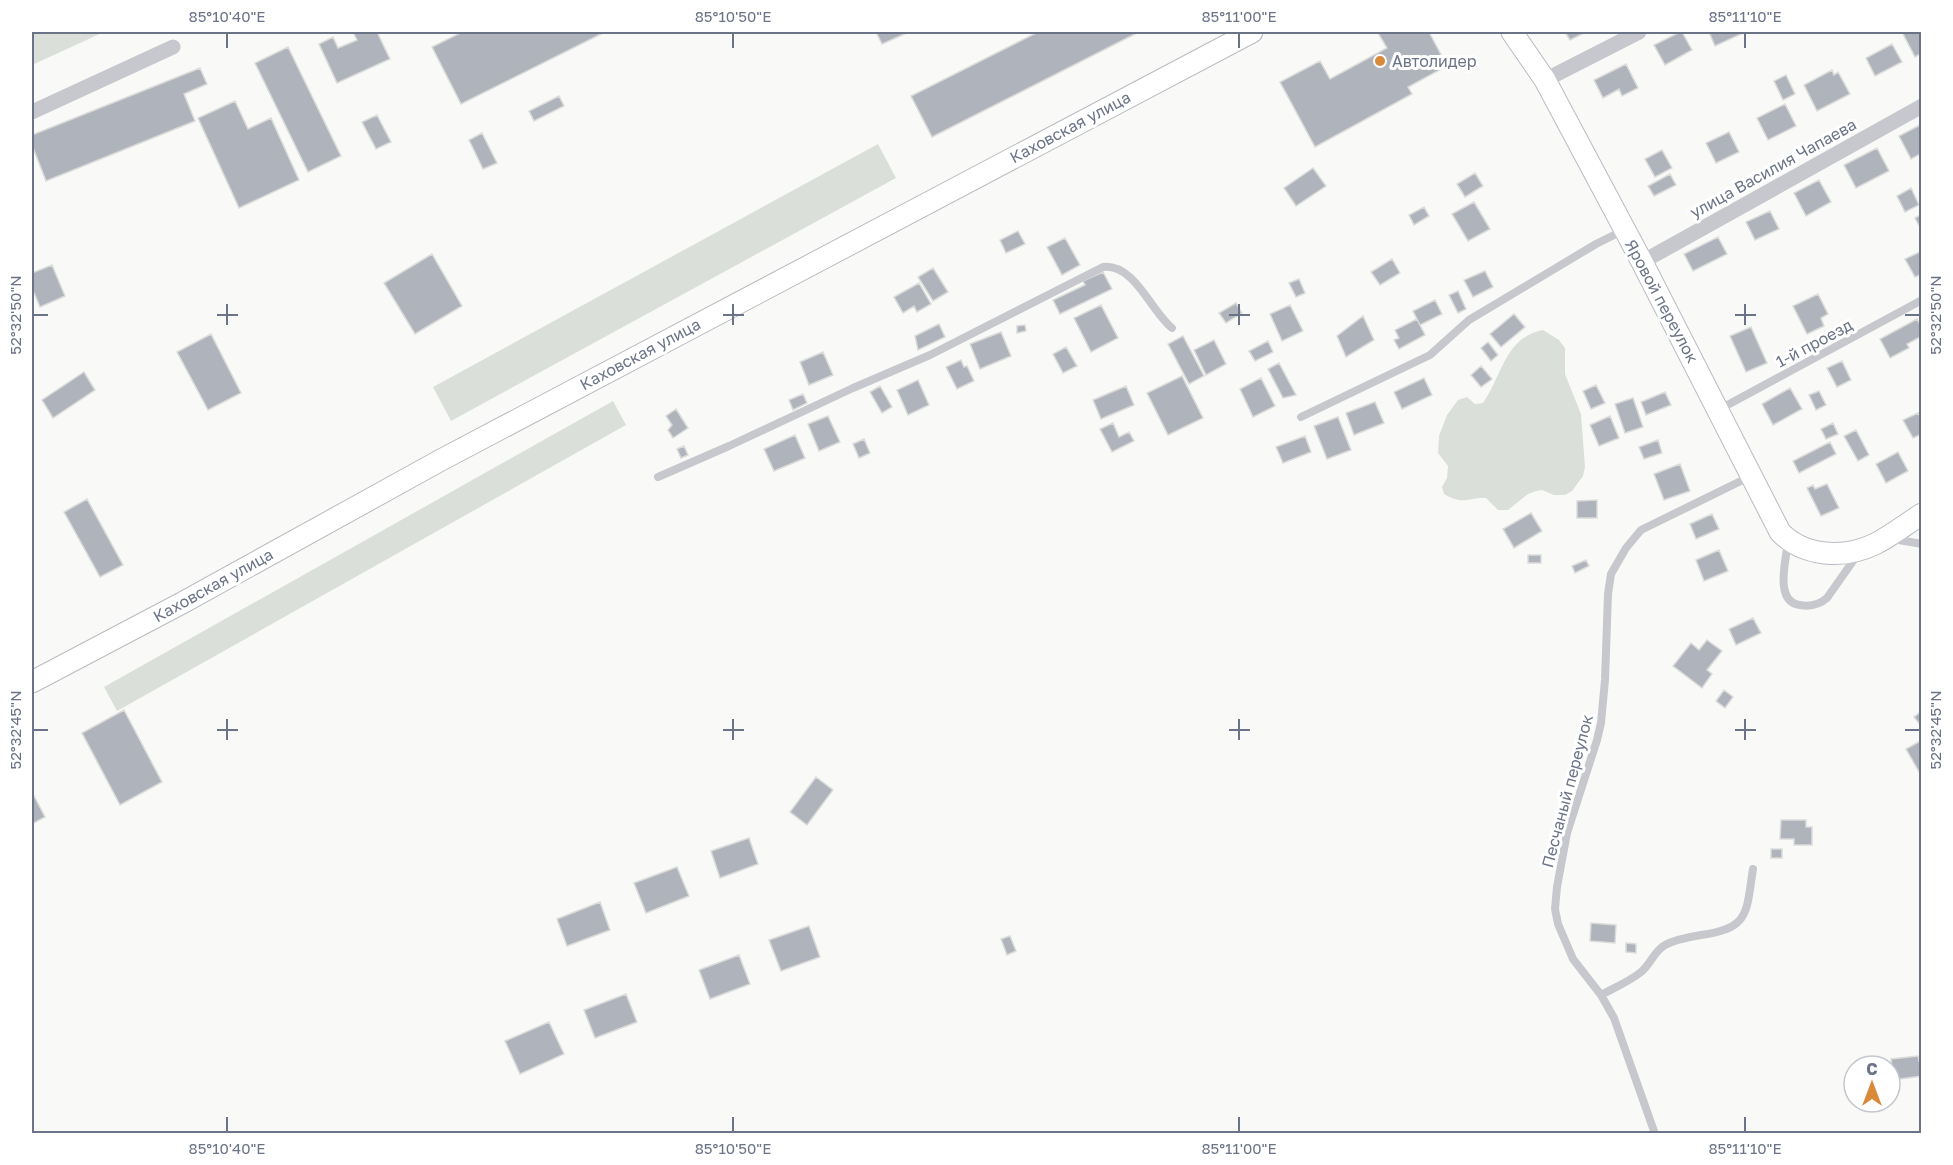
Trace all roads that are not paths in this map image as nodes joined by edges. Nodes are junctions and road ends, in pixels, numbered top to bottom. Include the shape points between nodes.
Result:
1 (1252, 32) edge
2 (1512, 32) edge
3 (1639, 32) edge
4 (173, 47) dead end
5 (1545, 80) junction
6 (1922, 106) edge
7 (32, 112) edge
8 (1624, 230) junction
9 (1642, 262) junction
10 (1922, 300) edge
11 (1172, 328) dead end
12 (1719, 410) junction
13 (1301, 417) dead end
14 (1752, 475) junction
15 (658, 477) dead end
16 (1922, 514) edge
17 (1885, 537) junction
18 (1788, 540) junction
19 (1922, 544) edge
20 (1861, 549) junction
21 (32, 682) edge
22 (1753, 870) dead end
23 (1601, 995) junction
24 (1655, 1134) edge

1 - 21 main road, Каховская улица via 441,460
2 - 5 main road, Яровой переулок
3 - 5 street
4 - 7 street
5 - 8 main road, Яровой переулок
6 - 9 street, улица Василия Чапаева
8 - 9 main road, Яровой переулок
8 - 13 lane via 1469,320 1430,355
9 - 12 main road, Яровой переулок
10 - 12 lane, 1-й проезд
11 - 15 lane via 1128,275 1116,268 1102,267 930,355
12 - 14 main road, Яровой переулок
14 - 18 main road, Яровой переулок via 1772,518
14 - 23 lane, Песчаный переулок via 1641,530 1611,574 1601,723 1567,833 1555,900 1558,924 1573,959
16 - 17 main road
17 - 19 lane
17 - 20 main road
18 - 20 main road via 1824,553
18 - 20 lane via 1785,596 1797,605 1813,605 1827,598
22 - 23 lane via 1748,906 1740,922 1665,945 1640,973
23 - 24 lane, Песчаный переулок via 1623,1040

